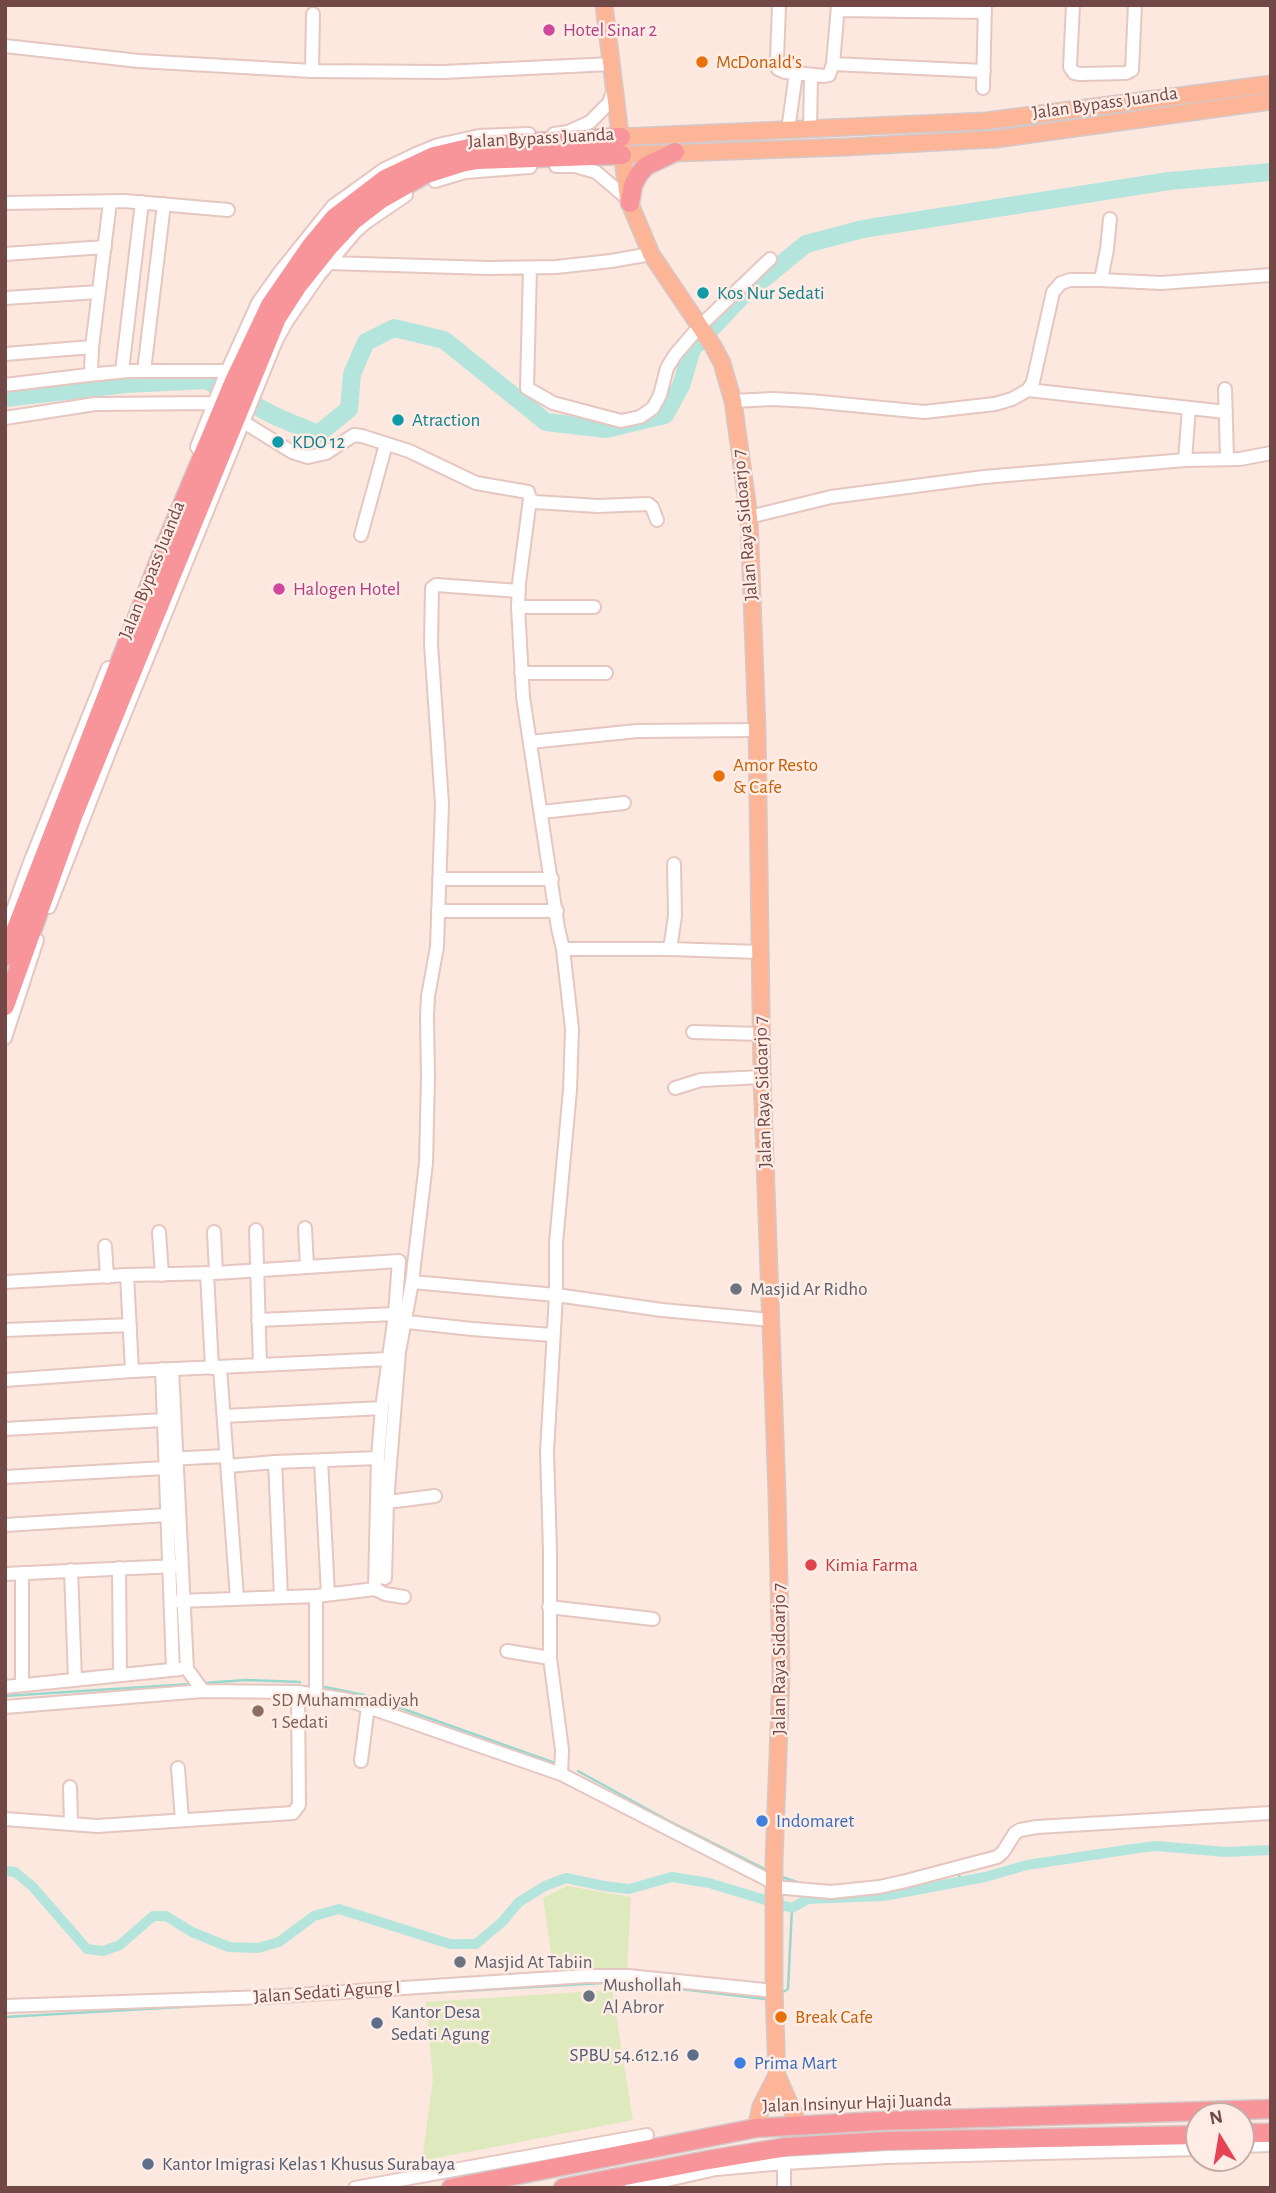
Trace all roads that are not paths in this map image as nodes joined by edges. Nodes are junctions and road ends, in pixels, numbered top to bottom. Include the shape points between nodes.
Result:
1 (604, 5) edge
2 (779, 5) edge
3 (1073, 5) edge
4 (1135, 5) edge
5 (838, 8) edge
6 (985, 8) edge
7 (313, 14) dead end
8 (5, 46) edge
9 (612, 64) junction
10 (833, 64) junction
11 (312, 71) junction
12 (984, 71) junction
13 (796, 73) junction
14 (811, 75) junction
15 (1271, 84) edge
16 (615, 86) junction
17 (984, 88) dead end
18 (1271, 101) edge
19 (791, 108) junction
20 (810, 109) junction
21 (789, 130) junction
22 (810, 130) junction
23 (494, 139) junction
24 (622, 146) junction
25 (675, 152) junction
26 (629, 201) junction
27 (5, 202) edge
28 (110, 202) junction
29 (142, 202) junction
30 (164, 204) junction
31 (228, 210) dead end
32 (1110, 219) dead end
33 (105, 247) junction
34 (5, 254) edge
35 (651, 254) junction
36 (329, 258) junction
37 (770, 259) dead end
38 (530, 268) junction
39 (1271, 275) edge
40 (1101, 280) junction
41 (99, 292) junction
42 (5, 298) edge
43 (700, 328) junction
44 (92, 347) junction
45 (5, 354) edge
46 (144, 371) junction
47 (122, 372) junction
48 (88, 374) junction
49 (5, 385) edge
50 (241, 387) junction
51 (1028, 390) junction
52 (1225, 390) dead end
53 (733, 401) junction
54 (1189, 408) junction
55 (231, 411) junction
56 (1226, 412) junction
57 (5, 418) edge
58 (386, 444) junction
59 (1271, 453) edge
60 (1227, 458) junction
61 (1185, 460) junction
62 (530, 499) junction
63 (749, 516) junction
64 (657, 520) dead end
65 (184, 524) junction
66 (361, 535) dead end
67 (519, 592) junction
68 (518, 607) junction
69 (594, 607) dead end
70 (521, 673) junction
71 (606, 673) dead end
72 (109, 711) junction
73 (757, 730) junction
74 (530, 742) junction
75 (624, 803) dead end
76 (69, 811) junction
77 (542, 812) junction
78 (674, 864) dead end
79 (439, 879) junction
80 (552, 879) junction
81 (438, 911) junction
82 (557, 911) junction
83 (5, 932) edge
84 (563, 949) junction
85 (670, 949) junction
86 (760, 952) junction
87 (5, 957) edge
88 (5, 1006) edge
89 (693, 1032) dead end
90 (761, 1034) junction
91 (5, 1038) edge
92 (762, 1077) junction
93 (675, 1088) dead end
94 (305, 1228) dead end
95 (256, 1230) dead end
96 (159, 1232) dead end
97 (214, 1232) dead end
98 (105, 1246) dead end
99 (307, 1267) junction
100 (257, 1270) junction
101 (212, 1273) junction
102 (127, 1275) junction
103 (162, 1275) junction
104 (107, 1277) junction
105 (5, 1282) edge
106 (412, 1282) junction
107 (556, 1295) junction
108 (398, 1319) junction
109 (258, 1320) junction
110 (771, 1320) junction
111 (130, 1325) junction
112 (5, 1330) edge
113 (552, 1335) junction
114 (388, 1359) junction
115 (260, 1365) junction
116 (216, 1368) junction
117 (167, 1369) junction
118 (132, 1371) junction
119 (5, 1380) edge
120 (382, 1408) junction
121 (224, 1416) junction
122 (164, 1420) junction
123 (5, 1429) edge
124 (378, 1458) junction
125 (321, 1460) junction
126 (227, 1461) junction
127 (168, 1462) junction
128 (275, 1462) junction
129 (5, 1478) edge
130 (435, 1496) dead end
131 (387, 1502) junction
132 (167, 1515) junction
133 (5, 1525) edge
134 (177, 1566) junction
135 (119, 1568) junction
136 (71, 1570) junction
137 (22, 1573) junction
138 (5, 1574) edge
139 (385, 1578) dead end
140 (375, 1589) junction
141 (322, 1595) junction
142 (281, 1597) junction
143 (404, 1597) dead end
144 (237, 1598) junction
145 (185, 1601) junction
146 (172, 1602) junction
147 (549, 1607) junction
148 (653, 1619) dead end
149 (508, 1651) dead end
150 (550, 1658) junction
151 (173, 1669) junction
152 (120, 1675) junction
153 (75, 1679) junction
154 (195, 1680) junction
155 (22, 1685) junction
156 (5, 1687) edge
157 (298, 1692) junction
158 (316, 1693) junction
159 (368, 1706) junction
160 (5, 1707) edge
161 (361, 1761) dead end
162 (178, 1768) dead end
163 (561, 1774) junction
164 (70, 1787) dead end
165 (1271, 1813) edge
166 (5, 1818) edge
167 (182, 1820) junction
168 (71, 1823) junction
169 (774, 1886) junction
170 (774, 1991) junction
171 (5, 2006) edge
172 (777, 2075) junction
173 (1271, 2109) edge
174 (1085, 2114) junction
175 (799, 2126) junction
176 (756, 2128) junction
177 (647, 2135) dead end
178 (1185, 2135) edge
179 (1085, 2138) junction
180 (886, 2149) junction
181 (1185, 2149) edge
182 (784, 2163) junction
183 (712, 2164) junction
184 (697, 2181) edge
185 (484, 2185) edge
186 (355, 2188) edge
187 (451, 2188) edge
188 (563, 2188) edge
189 (631, 2188) edge
190 (784, 2188) edge

1 - 9 main road, Jalan Raya Sidoarjo 7
2 - 13 street via 777,66
3 - 4 street via 1070,67 1080,74 1132,70
5 - 6 street
5 - 10 street
6 - 12 street
7 - 11 street
8 - 11 street via 139,61
9 - 11 street via 443,72
9 - 16 main road, Jalan Raya Sidoarjo 7
10 - 12 street
10 - 14 street via 829,75
12 - 17 street
13 - 14 street
13 - 19 street
14 - 20 street
15 - 22 main road, Jalan Bypass Juanda via 997,121
16 - 23 street via 608,103 582,126 568,132
16 - 24 main road, Jalan Raya Sidoarjo 7
18 - 25 main road, Jalan Bypass Juanda via 996,139
19 - 20 street
19 - 21 street
20 - 22 street
21 - 22 main road, Jalan Bypass Juanda
21 - 24 main road, Jalan Bypass Juanda
23 - 24 highway, Jalan Bypass Juanda
23 - 50 highway, Jalan Bypass Juanda via 434,156 342,205 270,305
24 - 25 main road, Jalan Bypass Juanda
24 - 26 main road, Jalan Raya Sidoarjo 7
24 - 36 highway, Jalan Bypass Juanda via 477,160 435,171 380,200 354,220
25 - 26 highway via 639,174
26 - 35 main road, Jalan Raya Sidoarjo 7
26 - 36 street via 596,172 575,166 465,172 399,198
27 - 28 street
28 - 29 street
28 - 33 street
29 - 30 street
29 - 47 street
30 - 31 street
30 - 46 street
32 - 40 street
33 - 34 street
33 - 41 street
35 - 38 street
35 - 43 main road, Jalan Raya Sidoarjo 7
36 - 38 street
36 - 50 highway, Jalan Bypass Juanda via 297,287
37 - 43 street
38 - 43 street via 527,388 553,403 621,421 640,417 653,408 667,368
39 - 40 street via 1161,283
40 - 51 street via 1065,281 1054,292
41 - 42 street
41 - 44 street
43 - 53 main road, Jalan Raya Sidoarjo 7 via 722,363
44 - 45 street
44 - 48 street
46 - 47 street
46 - 50 street
47 - 48 street
48 - 49 street
50 - 55 highway, Jalan Bypass Juanda
50 - 55 street
51 - 53 street via 986,407 924,412 810,401
51 - 54 street
52 - 56 street
53 - 63 main road, Jalan Raya Sidoarjo 7
54 - 56 street
54 - 61 street
55 - 57 street via 95,404
55 - 58 street via 292,452 309,457 326,453 354,435
55 - 65 highway, Jalan Bypass Juanda
55 - 65 street
56 - 60 street
58 - 62 street via 476,483 528,492
58 - 66 street
59 - 60 street
60 - 61 street
61 - 63 street via 984,477 831,497
62 - 64 street via 598,506 648,504
62 - 67 street
63 - 73 main road, Jalan Raya Sidoarjo 7
65 - 72 highway, Jalan Bypass Juanda
65 - 72 street
67 - 68 street
67 - 79 street via 432,588 430,644 442,804
68 - 69 street
68 - 70 street
70 - 71 street
70 - 74 street
72 - 76 highway, Jalan Bypass Juanda
72 - 76 street
73 - 74 street via 646,731
73 - 86 main road, Jalan Raya Sidoarjo 7
74 - 77 street
75 - 77 street
76 - 83 street via 29,865
76 - 87 highway, Jalan Bypass Juanda
76 - 88 highway, Jalan Bypass Juanda
76 - 91 street via 39,934
77 - 80 street
78 - 85 street
79 - 80 street
79 - 81 street
80 - 82 street
81 - 82 street
81 - 106 street via 427,1016 426,1163
82 - 84 street
84 - 85 street
84 - 107 street via 572,1036
85 - 86 street
86 - 90 main road, Jalan Raya Sidoarjo 7
89 - 90 street
90 - 92 main road, Jalan Raya Sidoarjo 7
92 - 93 street via 701,1080
92 - 110 main road, Jalan Raya Sidoarjo 7
94 - 99 street
95 - 100 street
96 - 103 street
97 - 101 street
98 - 104 street
99 - 100 street
99 - 108 street via 398,1261
100 - 101 street
100 - 109 street
101 - 103 street
101 - 116 street
102 - 103 street
102 - 104 street
102 - 111 street
104 - 105 street
106 - 107 street
106 - 108 street
107 - 110 street
107 - 113 street
108 - 109 street
108 - 113 street
108 - 114 street
108 - 131 street
109 - 115 street
110 - 169 main road, Jalan Raya Sidoarjo 7 via 781,1674
111 - 112 street
111 - 118 street
113 - 147 street via 547,1452
114 - 115 street
114 - 120 street
115 - 116 street
116 - 117 street
116 - 121 street
117 - 118 street
117 - 122 street
117 - 127 street
118 - 119 street
120 - 121 street
120 - 124 street
121 - 126 street
122 - 123 street
122 - 127 street
124 - 125 street
124 - 140 street
125 - 128 street
125 - 141 street
126 - 127 street
126 - 128 street
126 - 144 street
127 - 129 street
127 - 132 street
127 - 134 street
128 - 142 street
130 - 131 street
131 - 139 street
132 - 133 street
132 - 134 street
134 - 135 street
134 - 145 street
134 - 146 street
135 - 136 street
135 - 152 street
136 - 137 street
136 - 153 street
137 - 138 street
137 - 155 street
140 - 141 street
140 - 143 street
141 - 142 street
141 - 158 street
142 - 144 street
144 - 145 street
145 - 146 street
145 - 154 street
146 - 151 street
147 - 148 street
147 - 150 street
149 - 150 street
150 - 163 street
151 - 152 street
151 - 154 street
152 - 153 street
153 - 155 street
154 - 157 street
154 - 160 street
155 - 156 street
157 - 158 street
157 - 167 street via 299,1805 295,1811
158 - 159 street
159 - 161 street
159 - 163 street
162 - 167 street
163 - 169 street
164 - 168 street
165 - 169 street via 1046,1826 1020,1830 1000,1855 879,1888 831,1892
166 - 168 street
167 - 168 street via 97,1826
169 - 170 main road, Jalan Raya Sidoarjo 7
170 - 171 street, Jalan Sedati Agung I via 586,1976 266,1997
170 - 172 main road, Jalan Raya Sidoarjo 7
172 - 175 main road, Jalan Raya Sidoarjo 7
172 - 176 main road, Jalan Raya Sidoarjo 7
173 - 174 highway, Jalan Insinyur Haji Juanda
174 - 175 highway, Jalan Insinyur Haji Juanda
174 - 179 highway
175 - 176 highway, Jalan Insinyur Haji Juanda
176 - 185 highway, Jalan Insinyur Haji Juanda
177 - 186 street
178 - 179 highway, Jalan Insinyur Haji Juanda
179 - 180 highway, Jalan Insinyur Haji Juanda
180 - 181 street, Jalan Insinyur Haji Juanda
180 - 182 street, Jalan Insinyur Haji Juanda
180 - 183 highway, Jalan Insinyur Haji Juanda via 786,2147
182 - 183 street, Jalan Insinyur Haji Juanda
182 - 190 street
183 - 184 street, Jalan Insinyur Haji Juanda
183 - 188 highway, Jalan Insinyur Haji Juanda
184 - 189 street, Jalan Insinyur Haji Juanda
185 - 187 highway, Jalan Insinyur Haji Juanda

